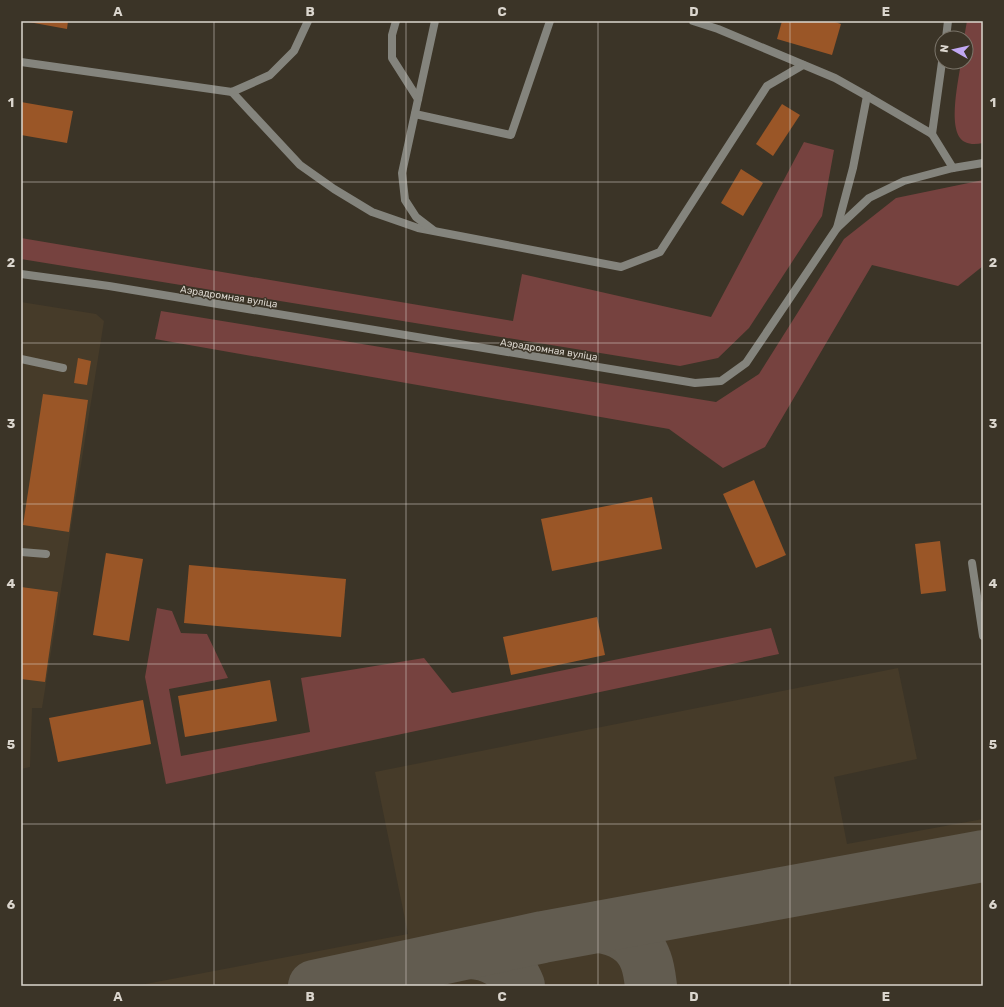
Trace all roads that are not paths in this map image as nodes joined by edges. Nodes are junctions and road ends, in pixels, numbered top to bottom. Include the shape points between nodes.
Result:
1 (308, 21) edge
2 (396, 21) edge
3 (435, 21) edge
4 (550, 21) edge
5 (693, 21) edge
6 (21, 62) edge
7 (803, 65) junction
8 (941, 70) edge
9 (232, 92) junction
10 (867, 96) junction
11 (418, 99) junction
12 (415, 114) junction
13 (932, 134) junction
14 (983, 163) edge
15 (953, 168) junction
16 (837, 228) junction
17 (435, 231) junction
18 (21, 274) edge
19 (21, 359) edge
20 (63, 368) dead end
21 (21, 552) edge
22 (46, 554) dead end
23 (972, 563) dead end
24 (983, 636) edge

1 - 9 street via 294,51 270,74
2 - 11 street via 392,35 392,58
3 - 11 street
4 - 12 street via 511,135
5 - 7 street
6 - 9 street
7 - 10 street
7 - 17 street via 767,86 660,252 621,267
8 - 13 street
9 - 17 street via 300,165 334,189 372,212 418,228
10 - 13 street
10 - 16 street via 853,168
11 - 12 street
12 - 17 street via 402,172 404,200 416,217
13 - 15 street
14 - 15 street, Аэрадромная вуліца
15 - 16 street, Аэрадромная вуліца via 904,181 869,198
16 - 18 street, Аэрадромная вуліца via 746,363 721,381 696,383
19 - 20 street
21 - 22 street
23 - 24 street

